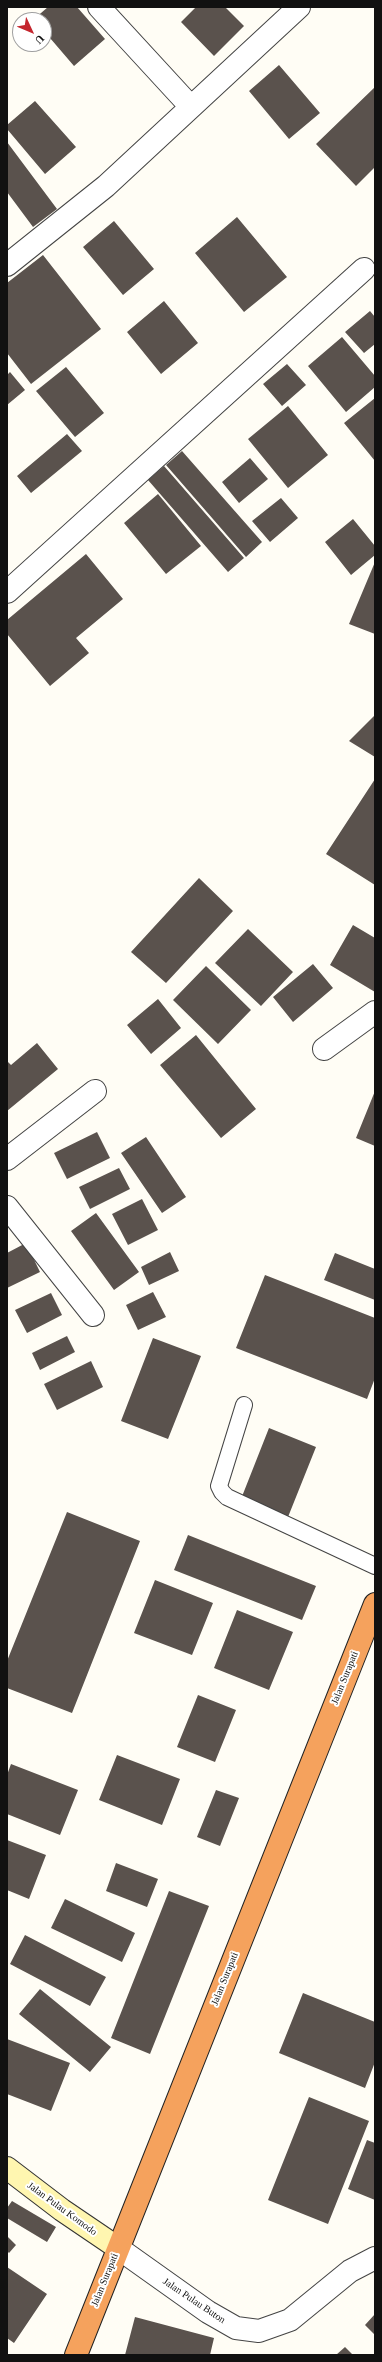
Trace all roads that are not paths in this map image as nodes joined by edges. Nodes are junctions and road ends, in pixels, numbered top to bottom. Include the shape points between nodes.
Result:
1 (99, 7) edge
2 (299, 7) edge
3 (191, 107) junction
4 (7, 266) edge
5 (364, 269) dead end
6 (7, 592) edge
7 (375, 1012) edge
8 (324, 1049) dead end
9 (95, 1091) dead end
10 (7, 1159) edge
11 (7, 1207) edge
12 (92, 1315) dead end
13 (244, 1405) dead end
14 (375, 1566) edge
15 (375, 1604) edge
16 (7, 2168) edge
17 (118, 2248) junction
18 (375, 2258) edge
19 (76, 2355) edge

1 - 3 street
2 - 3 street
3 - 4 street via 106,186
5 - 6 street
7 - 8 street
9 - 10 street
11 - 12 street
13 - 14 lane via 219,1486 222,1492 227,1497
15 - 17 highway, Jalan Surapati
16 - 17 street, Jalan Pulau Komodo
17 - 18 street, Jalan Pulau Buton via 214,2315 236,2328 258,2331 290,2320 350,2272
17 - 19 highway, Jalan Surapati

